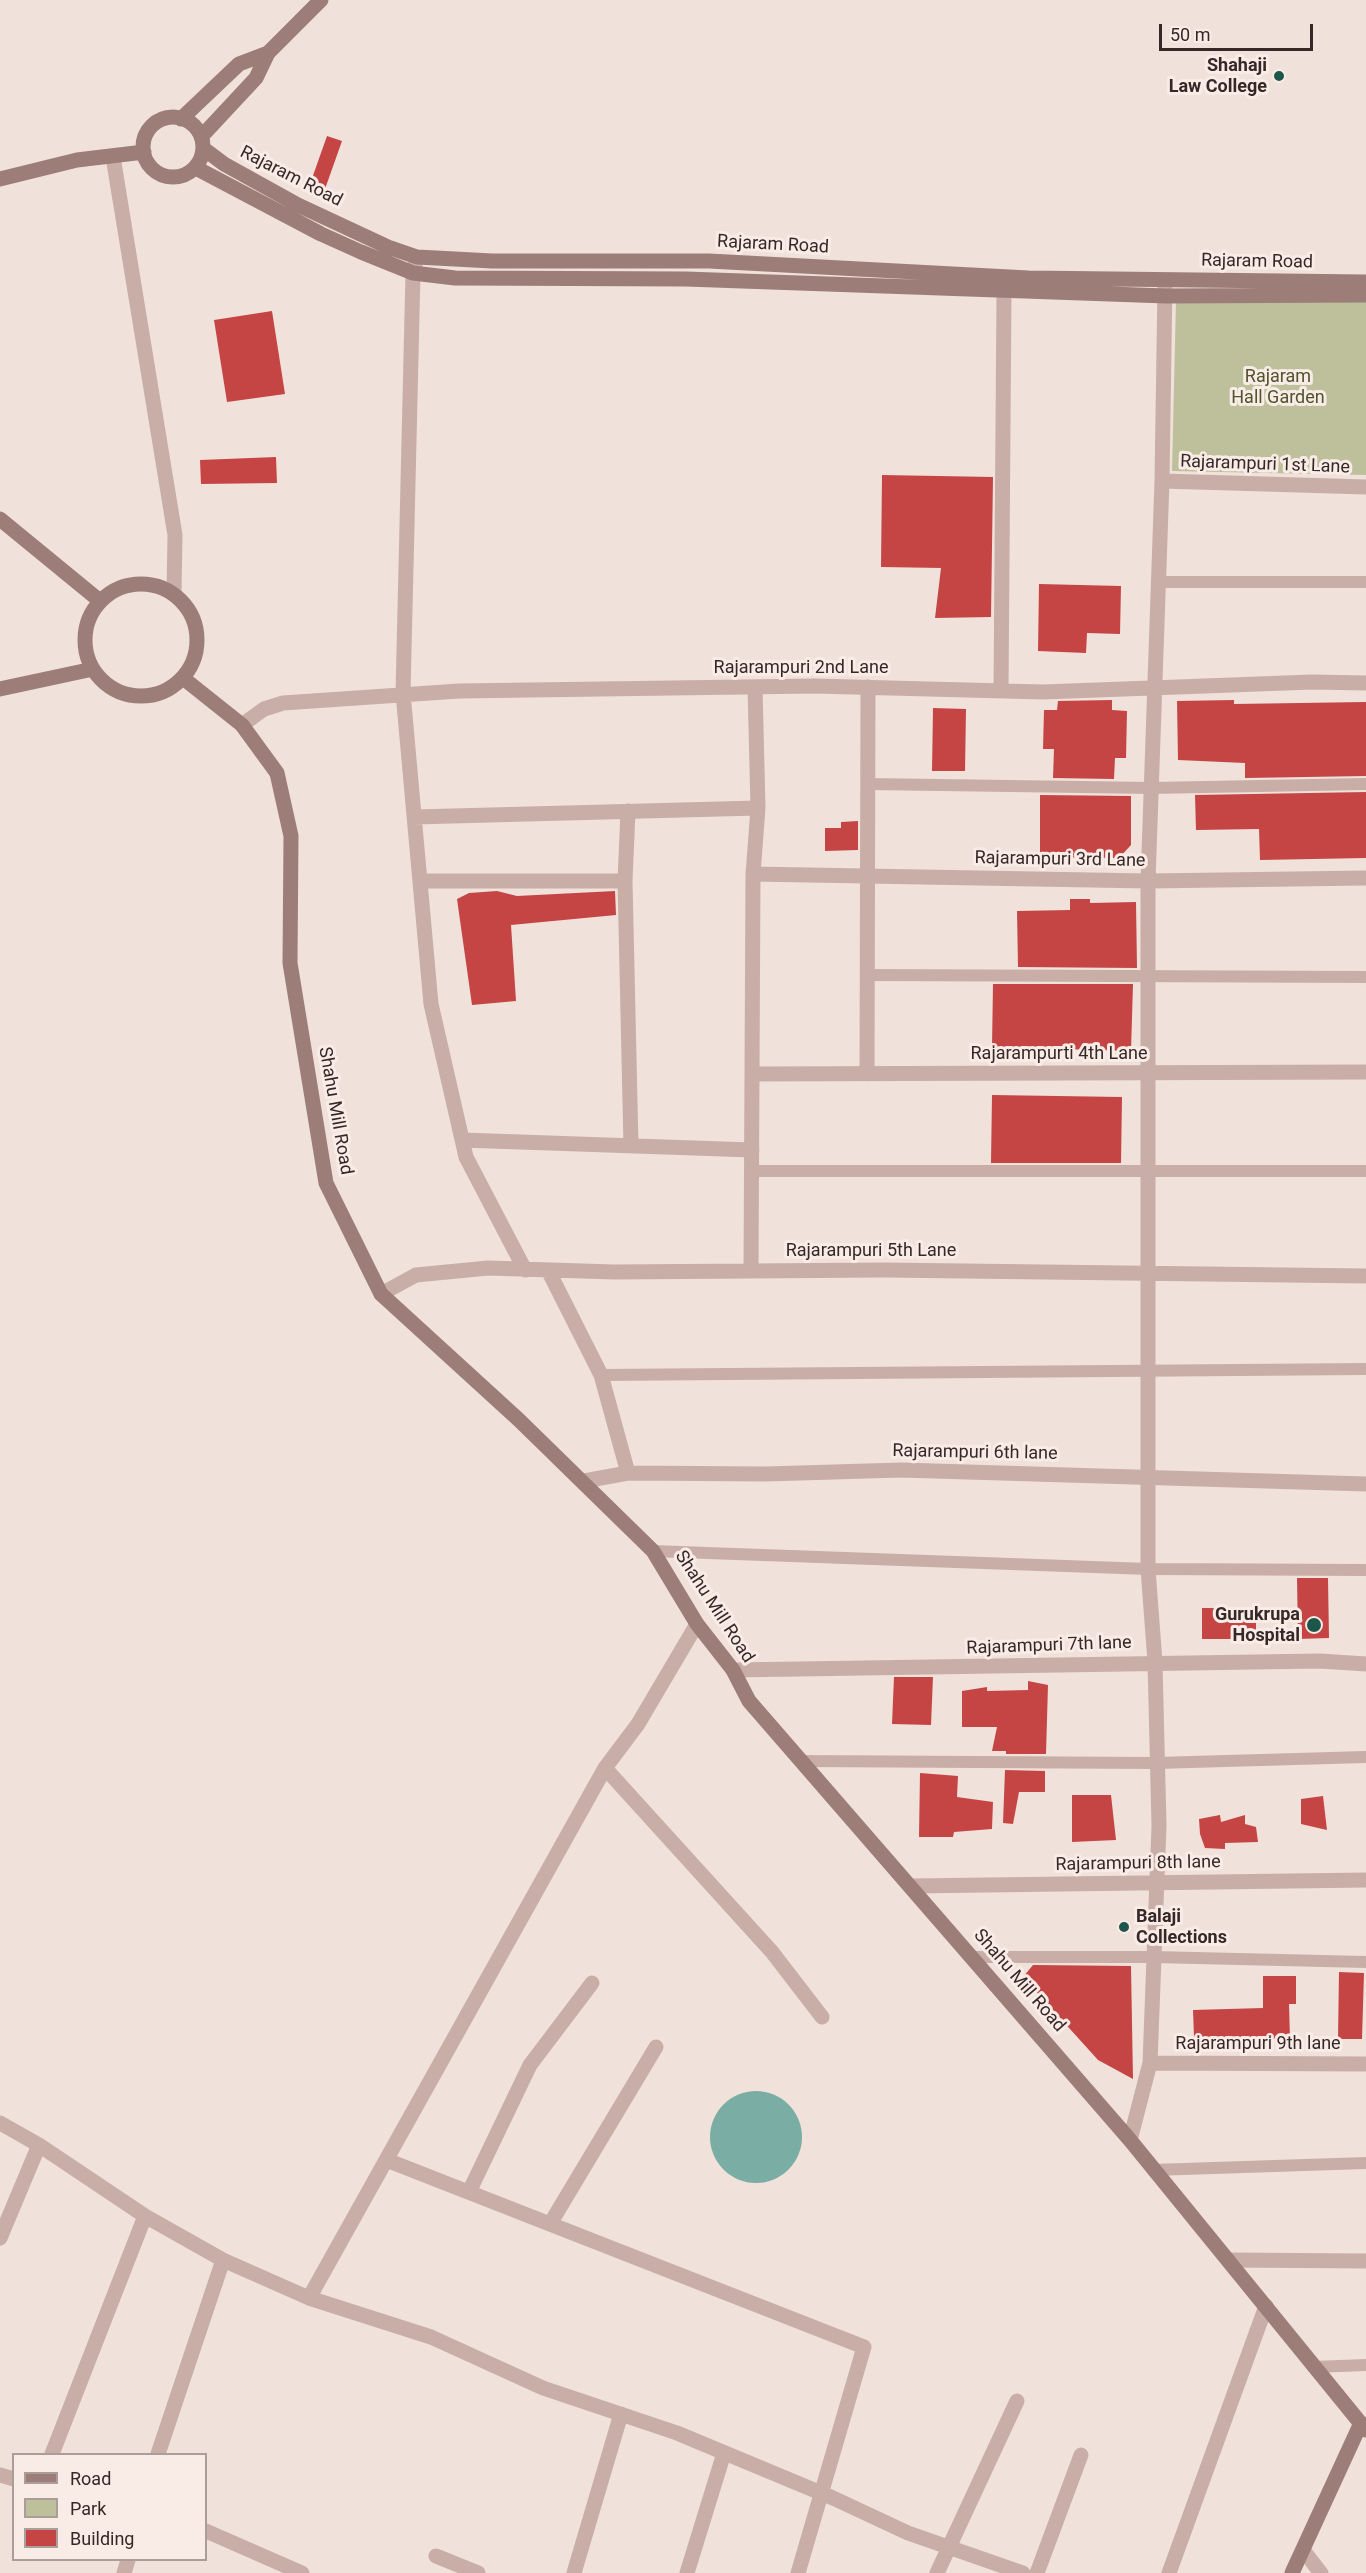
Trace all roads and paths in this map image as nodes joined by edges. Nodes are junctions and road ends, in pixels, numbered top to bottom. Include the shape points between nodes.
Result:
1 (321, 0) edge
2 (268, 53) junction
3 (182, 119) junction
4 (202, 143) junction
5 (144, 152) junction
6 (113, 158) junction
7 (196, 168) junction
8 (0, 179) edge
9 (415, 265) junction
10 (1366, 282) edge
11 (1165, 288) junction
12 (1004, 292) junction
13 (1366, 295) edge
14 (1162, 482) junction
15 (1366, 487) edge
16 (0, 519) edge
17 (1159, 582) junction
18 (1366, 582) edge
19 (174, 593) junction
20 (100, 602) junction
21 (93, 669) junction
22 (183, 678) junction
23 (1366, 683) edge
24 (754, 687) junction
25 (868, 687) junction
26 (1155, 688) junction
27 (0, 689) edge
28 (1001, 691) junction
29 (403, 693) junction
30 (242, 725) junction
31 (868, 784) junction
32 (1366, 784) edge
33 (1152, 788) junction
34 (758, 808) junction
35 (628, 811) junction
36 (414, 817) junction
37 (753, 874) junction
38 (868, 876) junction
39 (1366, 878) edge
40 (625, 880) junction
41 (420, 881) junction
42 (1148, 881) junction
43 (867, 975) junction
44 (1366, 977) edge
45 (1148, 978) junction
46 (1366, 1072) edge
47 (752, 1074) junction
48 (867, 1074) junction
49 (1148, 1074) junction
50 (462, 1140) junction
51 (631, 1146) junction
52 (752, 1150) junction
53 (752, 1171) junction
54 (1366, 1171) edge
55 (1148, 1172) junction
56 (525, 1270) junction
57 (548, 1270) junction
58 (752, 1271) junction
59 (1148, 1273) junction
60 (1366, 1276) edge
61 (381, 1294) junction
62 (1366, 1369) edge
63 (1148, 1370) junction
64 (601, 1375) junction
65 (628, 1473) junction
66 (1149, 1476) junction
67 (584, 1481) junction
68 (1366, 1484) edge
69 (653, 1551) junction
70 (1148, 1569) junction
71 (1366, 1570) edge
72 (697, 1624) junction
73 (1155, 1662) junction
74 (1366, 1664) edge
75 (733, 1670) junction
76 (1366, 1757) edge
77 (801, 1761) junction
78 (1156, 1762) junction
79 (605, 1768) junction
80 (1366, 1880) edge
81 (1157, 1883) junction
82 (911, 1886) junction
83 (972, 1957) junction
84 (1153, 1957) junction
85 (1366, 1962) edge
86 (592, 1983) dead end
87 (822, 2017) dead end
88 (656, 2047) dead end
89 (1150, 2063) junction
90 (1366, 2064) edge
91 (0, 2123) edge
92 (1130, 2140) junction
93 (39, 2145) junction
94 (388, 2161) junction
95 (1366, 2163) edge
96 (1153, 2170) junction
97 (470, 2192) junction
98 (145, 2216) junction
99 (550, 2224) junction
100 (0, 2238) edge
101 (223, 2260) junction
102 (1230, 2260) junction
103 (1366, 2260) edge
104 (309, 2298) junction
105 (1266, 2306) junction
106 (1366, 2365) edge
107 (1313, 2367) junction
108 (1017, 2401) dead end
109 (621, 2414) junction
110 (1363, 2426) edge
111 (52, 2453) edge
112 (158, 2453) edge
113 (724, 2453) junction
114 (1081, 2455) dead end
115 (821, 2493) junction
116 (207, 2531) edge
117 (947, 2546) junction
118 (1303, 2550) junction
119 (436, 2556) dead end
120 (302, 2573) edge
121 (478, 2573) edge
122 (574, 2573) edge
123 (687, 2573) edge
124 (798, 2573) edge
125 (937, 2573) edge
126 (1023, 2573) edge
127 (1037, 2573) edge
128 (1169, 2573) edge
129 (1292, 2573) edge
130 (1321, 2573) edge

1 - 2 main road
2 - 3 main road via 239,64
2 - 4 main road via 256,78
3 - 4 main road via 191,123
3 - 5 main road via 162,120 153,125 145,137
4 - 7 main road
4 - 9 main road, Rajaram Road via 224,164 298,205 388,247
5 - 6 main road
5 - 7 main road via 153,169 170,177 188,174
6 - 8 main road via 77,160
6 - 19 street via 175,535
7 - 9 main road via 321,234
9 - 11 main road, Rajaram Road via 709,261
9 - 12 main road via 455,278 674,279
9 - 29 street
10 - 11 main road, Rajaram Road
11 - 12 main road
11 - 13 main road
11 - 14 street
12 - 28 street
14 - 15 street, Rajarampuri 1st Lane
14 - 17 street
16 - 20 main road
17 - 18 lane
17 - 26 street
19 - 20 main road via 153,585 133,585 115,590
19 - 22 main road via 194,621 198,639 195,658
20 - 21 main road via 85,634 86,652
21 - 22 main road via 120,693 138,697 157,694
21 - 27 main road
22 - 30 main road, Shahu Mill Road
23 - 26 street, Rajarampuri 2nd Lane
24 - 25 street, Rajarampuri 2nd Lane
24 - 29 street, Rajarampuri 2nd Lane
24 - 34 street
25 - 28 street, Rajarampuri 2nd Lane
25 - 31 street
26 - 28 street, Rajarampuri 2nd Lane
26 - 33 street
29 - 30 street, Rajarampuri 2nd Lane via 283,703 264,709
29 - 36 street
30 - 61 main road, Shahu Mill Road via 277,773 291,836 290,963 326,1183
31 - 33 lane
31 - 38 street
32 - 33 lane
33 - 42 street
34 - 35 street
34 - 37 street
35 - 36 street
35 - 40 street
36 - 41 street
37 - 38 street, Rajarampuri 3rd Lane
37 - 47 street
38 - 42 street, Rajarampuri 3rd Lane
38 - 43 street
39 - 42 street, Rajarampuri 3rd Lane
40 - 41 street
40 - 51 street
41 - 50 street via 430,1004
42 - 45 street
43 - 45 lane
43 - 48 street
44 - 45 lane
45 - 49 street
46 - 49 street, Rajarampurti 4th Lane
47 - 48 street, Rajarampurti 4th Lane
47 - 52 street
48 - 49 street, Rajarampurti 4th Lane
49 - 55 street
50 - 51 street
50 - 56 street via 466,1157
51 - 52 street
52 - 53 street
53 - 55 lane
53 - 58 street
54 - 55 lane
55 - 59 street
56 - 57 street, Rajarampuri 5th Lane
56 - 61 street, Rajarampuri 5th Lane via 488,1268 416,1275
57 - 58 street, Rajarampuri 5th Lane
57 - 64 street
58 - 59 street, Rajarampuri 5th Lane
59 - 60 street, Rajarampuri 5th Lane
59 - 63 street
61 - 67 main road, Shahu Mill Road
62 - 63 lane
63 - 64 lane
63 - 66 street
64 - 65 street
65 - 66 street, Rajarampuri 6th lane via 901,1470
65 - 67 street, Rajarampuri 6th lane
66 - 68 street, Rajarampuri 6th lane
66 - 70 street
67 - 69 main road, Shahu Mill Road
69 - 70 lane
69 - 72 main road, Shahu Mill Road
70 - 71 lane
70 - 73 street
72 - 75 main road, Shahu Mill Road
72 - 79 street via 638,1724
73 - 74 street, Rajarampuri 7th lane
73 - 75 street, Rajarampuri 7th lane
73 - 78 street
75 - 77 main road, Shahu Mill Road via 749,1701
76 - 78 lane
77 - 78 lane
77 - 82 main road, Shahu Mill Road
78 - 81 street
79 - 87 street via 772,1952
79 - 94 street
80 - 81 street, Rajarampuri 8th lane
81 - 82 street, Rajarampuri 8th lane
81 - 84 street
82 - 83 main road, Shahu Mill Road
83 - 84 lane
83 - 92 main road, Shahu Mill Road
84 - 85 lane
84 - 89 street
86 - 97 street via 530,2065
88 - 99 street
89 - 90 street, Rajarampuri 9th lane
89 - 92 street
91 - 93 street
92 - 96 main road, Shahu Mill Road
93 - 98 street
93 - 100 street
94 - 97 street
94 - 104 street
95 - 96 lane
96 - 102 main road, Shahu Mill Road
97 - 99 street
98 - 101 street
98 - 111 street
99 - 115 street via 864,2346
101 - 104 street
101 - 112 street
102 - 103 street
102 - 105 main road, Shahu Mill Road
104 - 109 street via 431,2337 543,2388
105 - 107 main road, Shahu Mill Road
105 - 128 street
106 - 107 lane
107 - 110 main road, Shahu Mill Road
108 - 117 street
109 - 113 street
109 - 122 street
110 - 118 main road
113 - 115 street
113 - 123 street
114 - 127 street
115 - 117 street via 908,2533
115 - 124 street
116 - 120 street
117 - 125 street
117 - 126 street
118 - 129 main road
118 - 130 street
119 - 121 street

